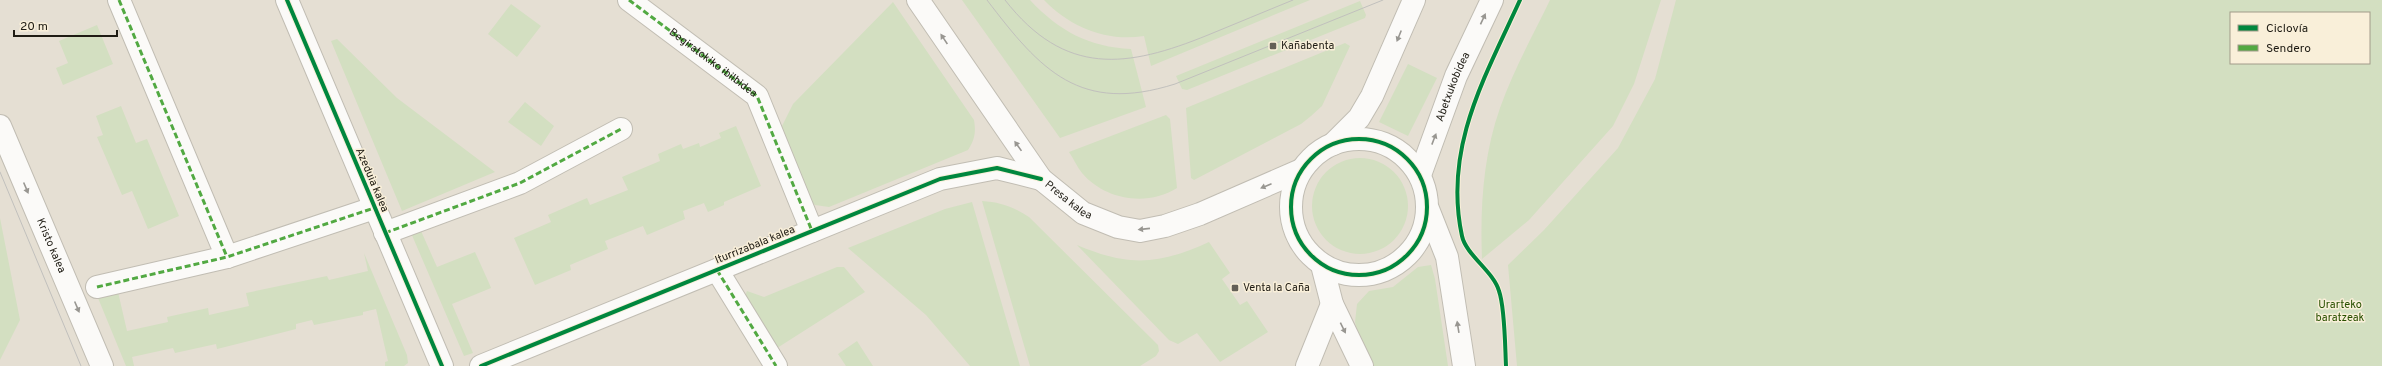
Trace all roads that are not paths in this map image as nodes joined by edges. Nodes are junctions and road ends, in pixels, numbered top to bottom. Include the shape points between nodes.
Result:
1 (119, 0) edge
2 (287, 0) edge
3 (629, 0) edge
4 (918, 0) edge
5 (1414, 0) edge
6 (1492, 0) edge
7 (0, 126) edge
8 (621, 129) dead end
9 (1332, 144) junction
10 (7, 164) edge
11 (1301, 170) junction
12 (1420, 175) junction
13 (1041, 179) junction
14 (374, 208) junction
15 (1428, 209) junction
16 (812, 231) junction
17 (385, 233) junction
18 (227, 257) junction
19 (1322, 264) junction
20 (717, 270) junction
21 (97, 287) dead end
22 (1332, 304) junction
23 (102, 366) edge
24 (442, 366) edge
25 (481, 366) edge
26 (776, 366) edge
27 (1307, 366) edge
28 (1362, 366) edge
29 (1464, 366) edge

1 - 18 street
2 - 14 street, Azeduia kalea
3 - 16 street, Begiratokiko ibilbidea via 757,96
13 -> 4 street, Presa kalea
5 -> 9 street via 1372,96 1359,118
12 -> 6 street, Abetxukobidea via 1456,76
7 - 10 street, Kristo kalea
8 - 17 street via 520,183
9 - 11 street via 1318,153
9 - 12 street via 1351,139 1380,142 1394,148 1409,160
10 -> 23 street, Kristo kalea
11 -> 13 street, Presa kalea via 1200,214 1165,226 1140,230 1118,227 1083,213
11 - 19 street via 1292,193 1290,212 1293,227 1300,242
12 - 15 street
13 - 16 street, Iturrizabala kalea via 997,168 968,172 940,179
14 - 17 street, Azeduia kalea
14 - 18 street
15 - 19 street via 1420,239 1412,251 1390,268 1378,273 1352,276
29 -> 15 street via 1447,258
16 - 20 street, Iturrizabala kalea
17 - 24 street, Azeduia kalea
18 - 21 street
19 - 22 street
20 - 25 street, Iturrizabala kalea
20 - 26 street
22 - 27 street
22 -> 28 street

